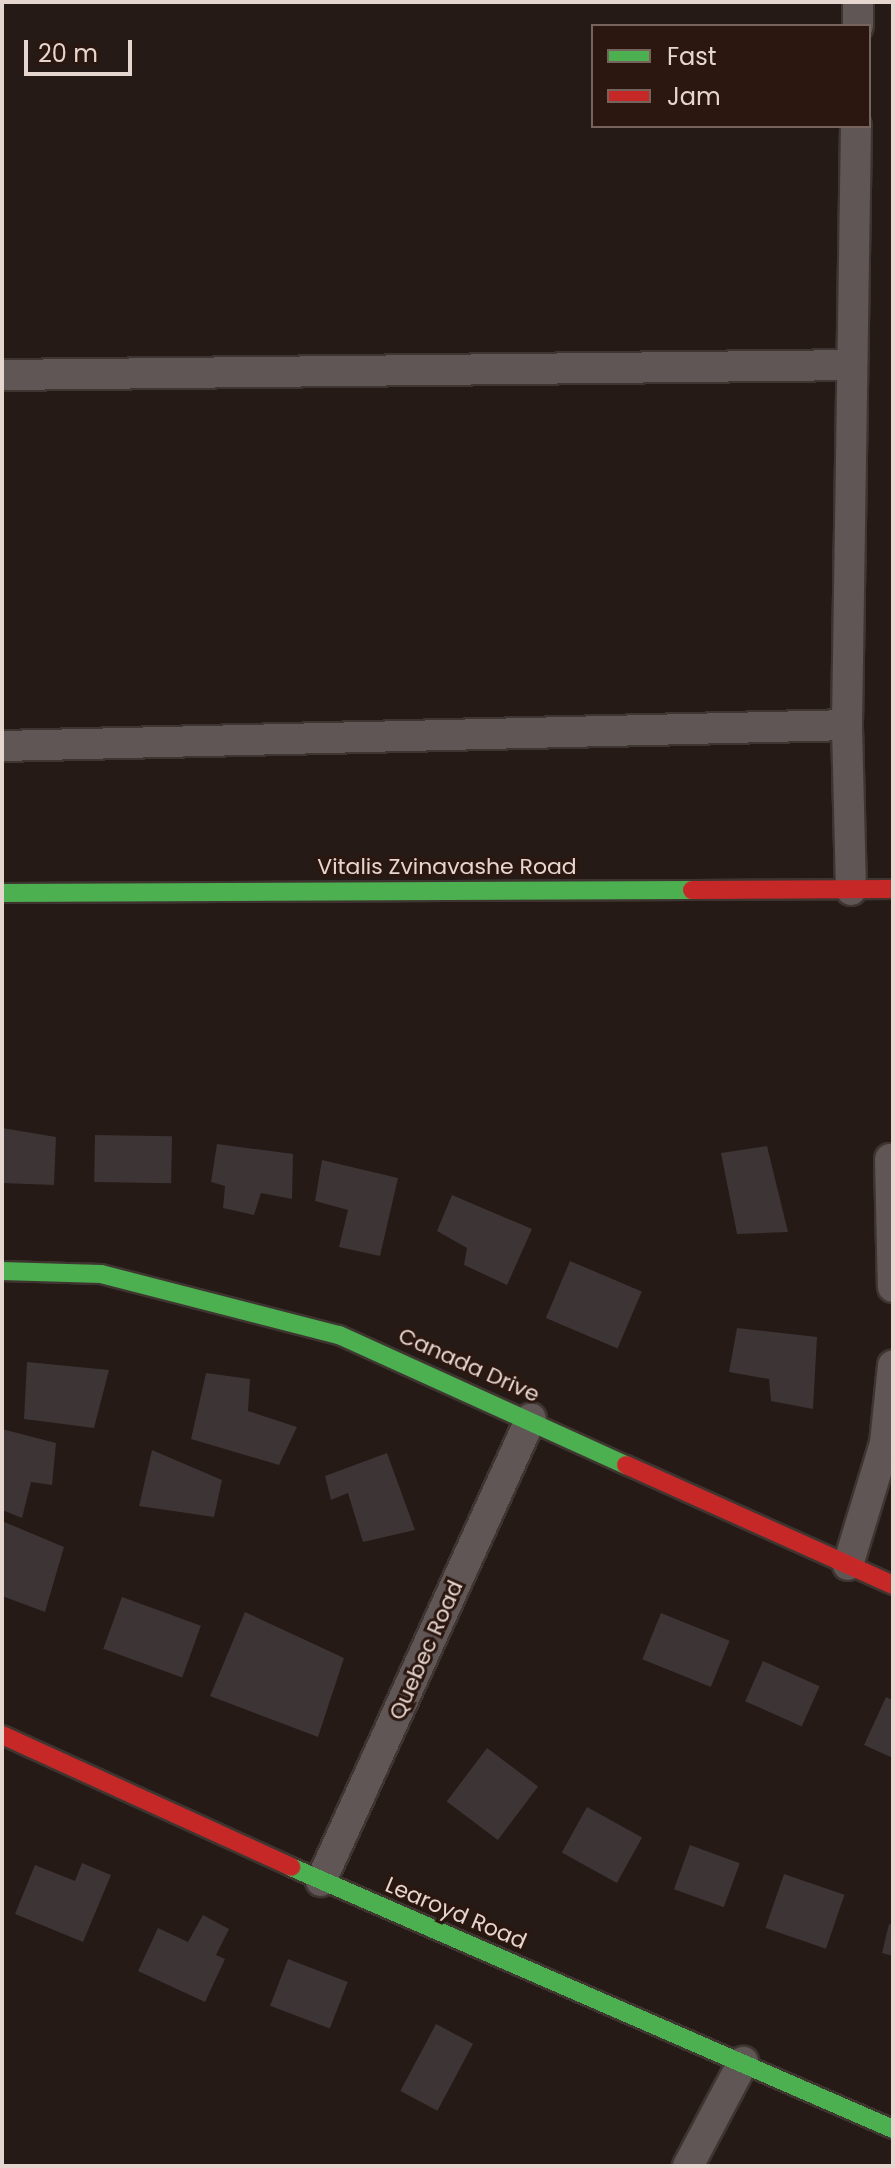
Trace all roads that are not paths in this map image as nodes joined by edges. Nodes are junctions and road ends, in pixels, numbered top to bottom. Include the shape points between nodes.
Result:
1 (858, 2) edge
2 (858, 24) edge
3 (856, 128) edge
4 (851, 365) junction
5 (2, 375) edge
6 (847, 725) junction
7 (2, 746) edge
8 (893, 889) edge
9 (851, 890) junction
10 (2, 893) edge
11 (890, 1159) dead end
12 (2, 1271) edge
13 (893, 1287) edge
14 (893, 1365) edge
15 (531, 1418) junction
16 (848, 1565) junction
17 (893, 1585) edge
18 (2, 1735) edge
19 (321, 1881) junction
20 (743, 2062) junction
21 (893, 2129) edge
22 (688, 2166) edge

1 - 2 street
3 - 4 street
4 - 5 street
4 - 6 street
6 - 7 street
6 - 9 street
8 - 9 street, Vitalis Zvinavashe Road
9 - 10 street, Vitalis Zvinavashe Road
11 - 13 street
12 - 15 street, Canada Drive via 101,1274 339,1335
14 - 16 street via 885,1443
15 - 16 street, Canada Drive
15 - 19 street, Quebec Road
16 - 17 street, Canada Drive
18 - 19 street, Learoyd Road
19 - 20 street, Learoyd Road
20 - 21 street, Learoyd Road
20 - 22 street

